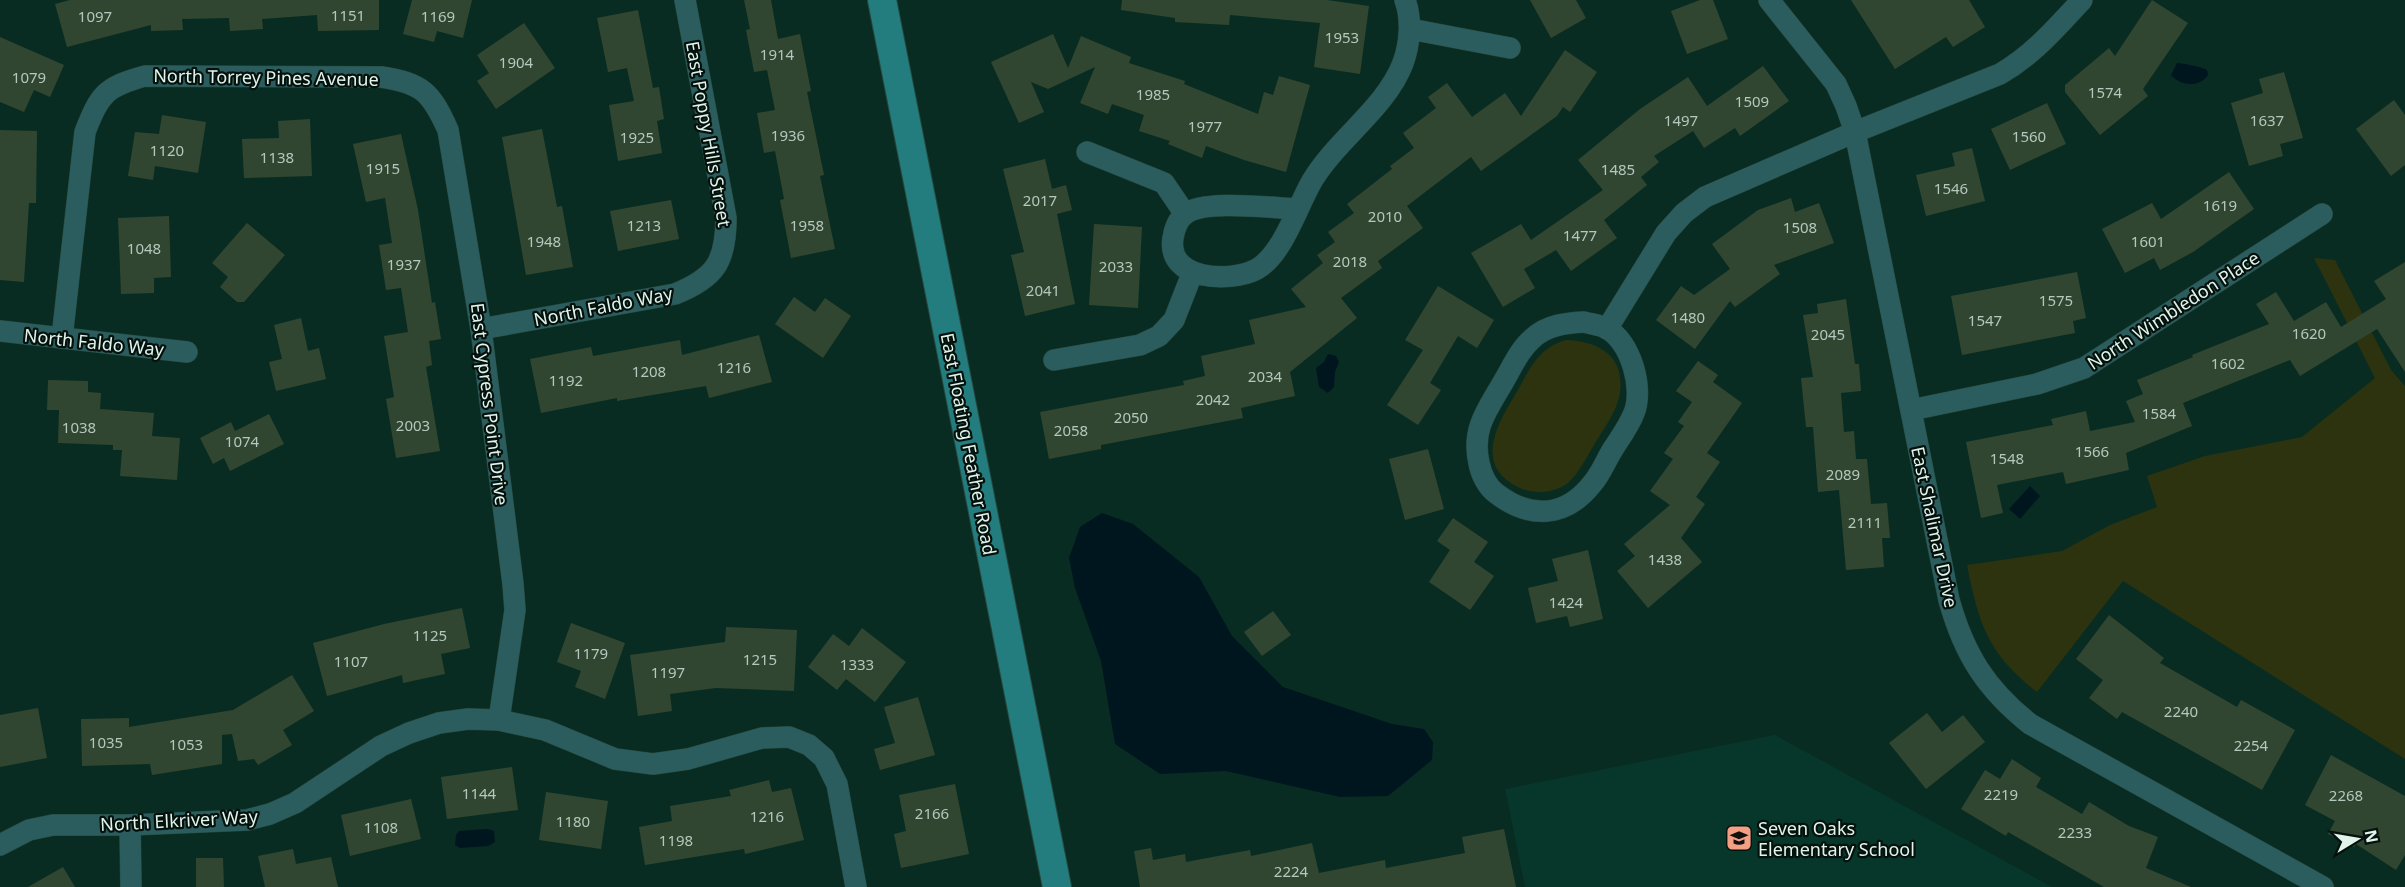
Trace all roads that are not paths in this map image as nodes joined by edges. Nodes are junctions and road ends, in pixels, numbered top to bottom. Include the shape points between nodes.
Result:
1 (685, 0) edge
2 (882, 0) edge
3 (1405, 0) edge
4 (1769, 0) edge
5 (2082, 0) edge
6 (1410, 29) junction
7 (1510, 48) dead end
8 (428, 94) joint
9 (1855, 132) junction
10 (1087, 152) dead end
11 (1297, 209) junction
12 (1185, 214) junction
13 (2322, 214) dead end
14 (716, 267) joint
15 (1192, 274) junction
16 (1607, 328) junction
17 (481, 329) junction
18 (0, 332) edge
19 (62, 338) junction
20 (187, 352) dead end
21 (1054, 360) dead end
22 (1911, 410) junction
23 (499, 720) junction
24 (130, 825) junction
25 (0, 845) edge
26 (131, 887) edge
27 (856, 887) edge
28 (1057, 887) edge
29 (2323, 887) edge

1 - 14 street, East Poppy Hills Street via 726,218 726,244
2 - 28 main road, East Floating Feather Road
3 - 6 street
4 - 9 street, East Shalimar Drive via 1836,84
5 - 9 street via 2041,45 2000,74
6 - 7 street
6 - 11 street via 1404,61 1394,84 1326,160
8 - 17 street, East Cypress Point Drive via 448,130
8 - 19 street, North Torrey Pines Avenue via 406,81 381,77 145,76 118,84 96,104 85,132
9 - 16 street via 1729,185 1684,213 1666,233
9 - 22 street, East Shalimar Drive
10 - 12 street via 1164,183
11 - 12 street via 1206,206
11 - 15 street via 1275,253 1257,269 1238,276
12 - 15 street via 1175,228 1172,244 1176,257
13 - 22 street, North Wimbledon Place via 2084,368 2037,384
14 - 17 street, North Faldo Way via 699,284 675,294
15 - 21 street via 1174,320 1159,336 1140,345
16 - 16 street via 1584,322 1552,327 1533,337 1521,352 1481,422 1475,446 1481,472 1492,490 1506,501 1529,511 1546,512 1566,506 1593,484 1634,413 1638,389 1632,363
17 - 23 street, East Cypress Point Drive via 515,610
18 - 19 street, North Faldo Way
19 - 20 street, North Faldo Way
22 - 29 street, East Shalimar Drive via 1956,625 1965,648 1993,690 2038,728
23 - 24 street, North Elkriver Way via 439,723 409,733 381,746 295,803 270,814 247,820
23 - 27 street, North Elkriver Way via 545,730 615,759 653,764 688,759 762,738 789,737 809,745 824,758 837,784
24 - 25 street, North Elkriver Way via 53,825 29,830
24 - 26 street

